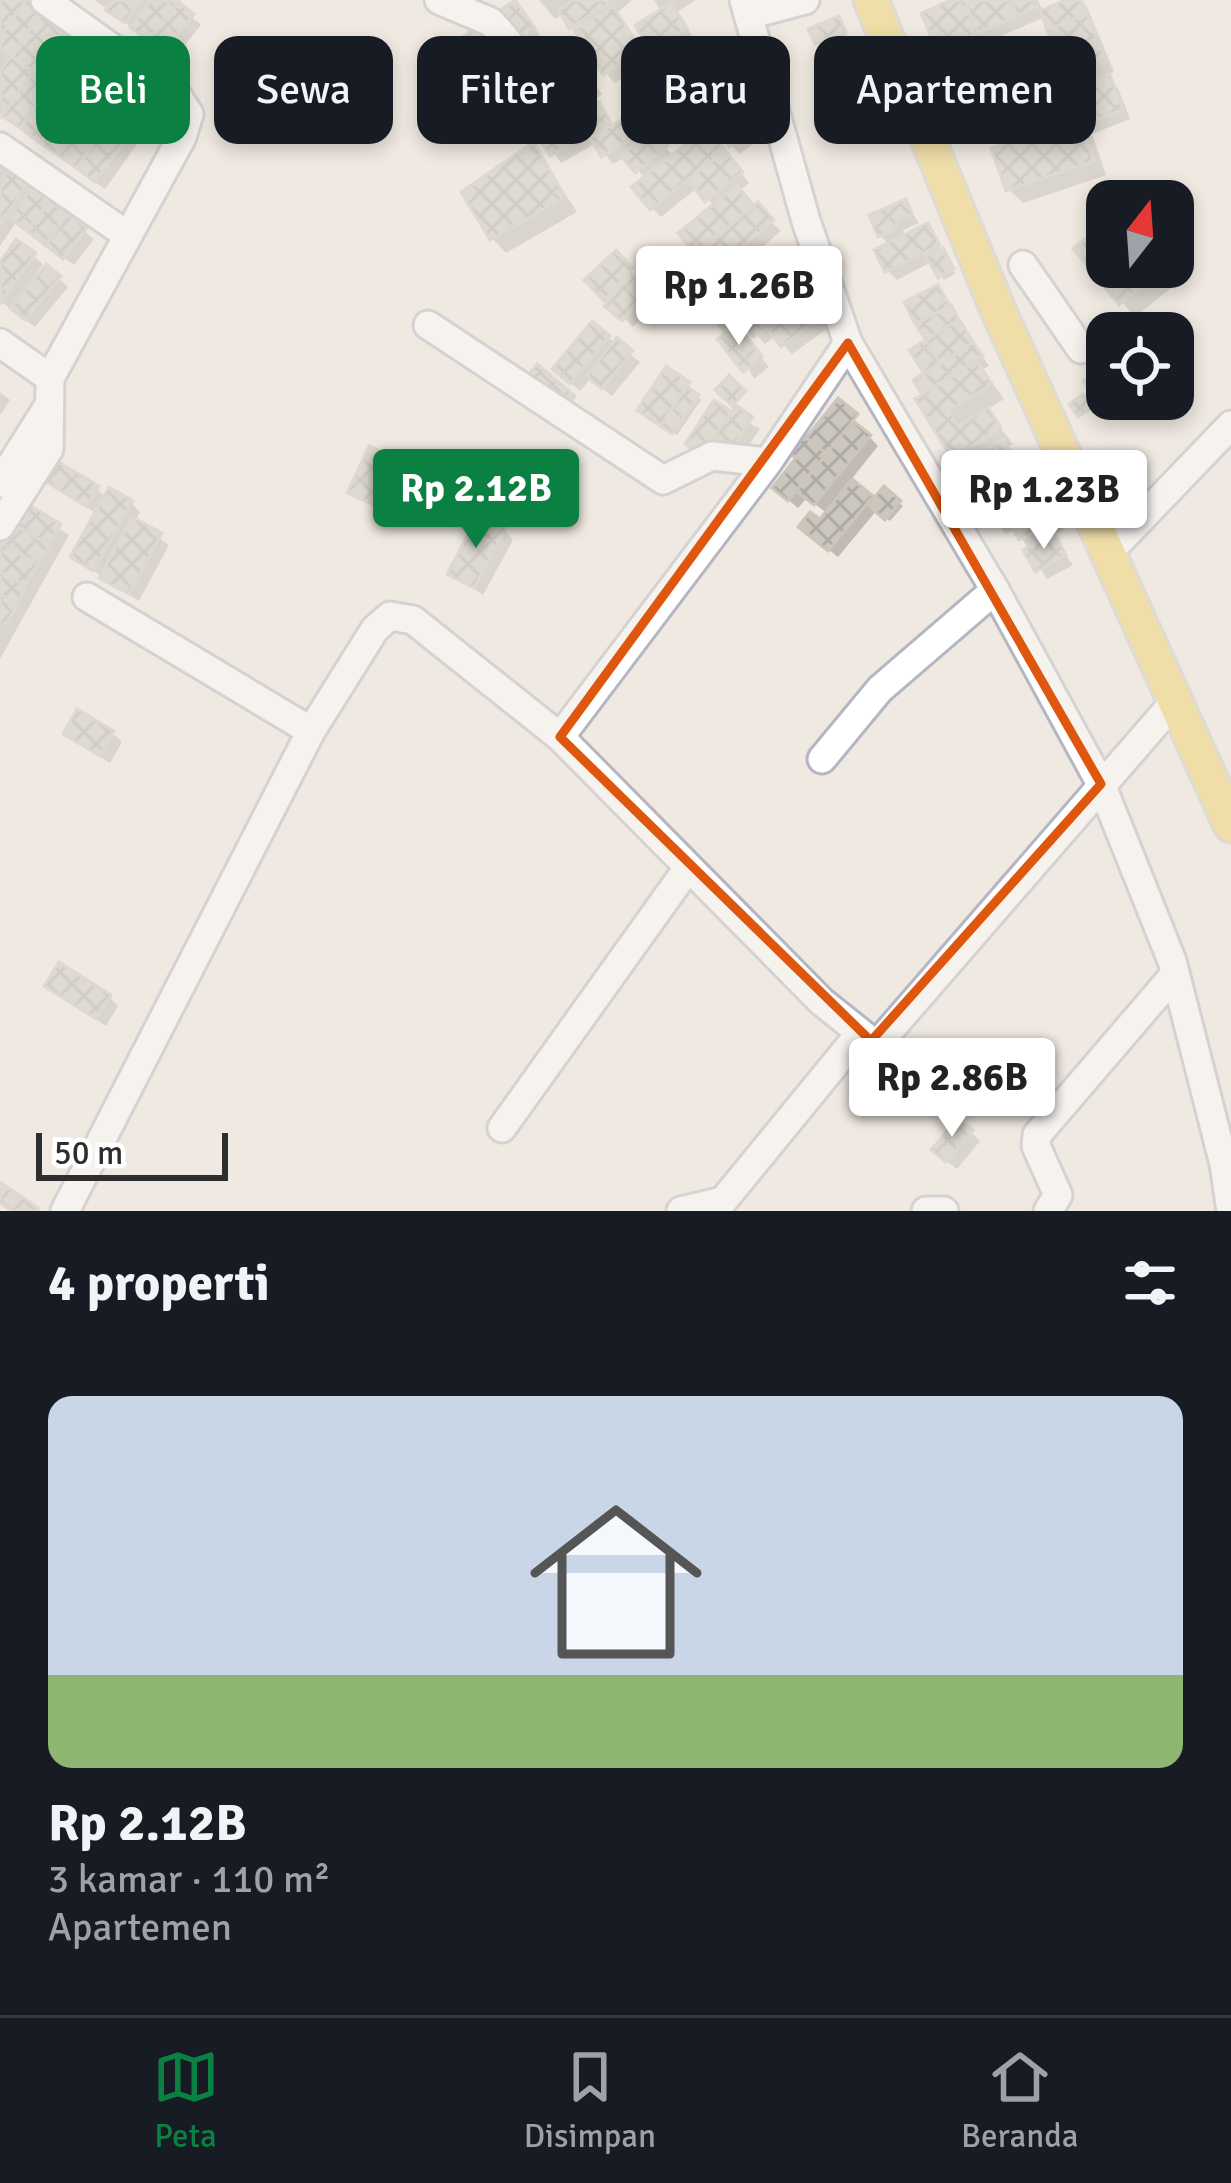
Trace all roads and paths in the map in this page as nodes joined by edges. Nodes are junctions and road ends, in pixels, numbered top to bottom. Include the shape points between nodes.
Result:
1 (45, 0) edge
2 (439, 0) edge
3 (871, 0) edge
4 (773, 5) edge
5 (503, 36) edge
6 (885, 36) edge
7 (929, 144) edge
8 (0, 147) edge
9 (127, 235) junction
10 (1023, 265) dead end
11 (1046, 298) junction
12 (998, 310) junction
13 (428, 326) dead end
14 (0, 343) edge
15 (848, 343) junction
16 (1081, 350) dead end
17 (51, 391) junction
18 (1231, 425) edge
19 (768, 462) junction
20 (0, 483) edge
21 (0, 526) edge
22 (1108, 553) junction
23 (995, 590) junction
24 (87, 597) dead end
25 (1177, 699) junction
26 (311, 731) junction
27 (560, 736) junction
28 (822, 759) dead end
29 (1108, 777) junction
30 (1231, 825) edge
31 (688, 868) junction
32 (1175, 974) junction
33 (859, 1036) junction
34 (502, 1128) dead end
35 (64, 1211) edge
36 (681, 1211) edge
37 (926, 1211) edge
38 (944, 1211) edge
39 (1048, 1211) edge
40 (1231, 1211) edge

1 - 9 street via 176,94 189,113
2 - 5 street via 491,22
3 - 6 main road
4 - 15 street via 806,221
7 - 12 main road
8 - 9 street
9 - 17 street
10 - 11 street
11 - 12 street
11 - 16 street
12 - 22 main road
13 - 19 street via 663,480 712,456
14 - 17 street
15 - 19 street
15 - 23 street
17 - 20 street
17 - 21 street via 49,449
18 - 22 street
19 - 27 street
22 - 25 main road
23 - 28 street via 880,688
23 - 29 street
24 - 26 street
25 - 29 street
25 - 30 main road
26 - 27 street via 379,623 397,616 413,620
26 - 35 street
27 - 31 street
29 - 32 street
29 - 33 street via 882,1039
31 - 33 street
31 - 34 street
32 - 39 street via 1036,1138 1058,1196
32 - 40 street
33 - 36 street via 723,1201
37 - 38 street

